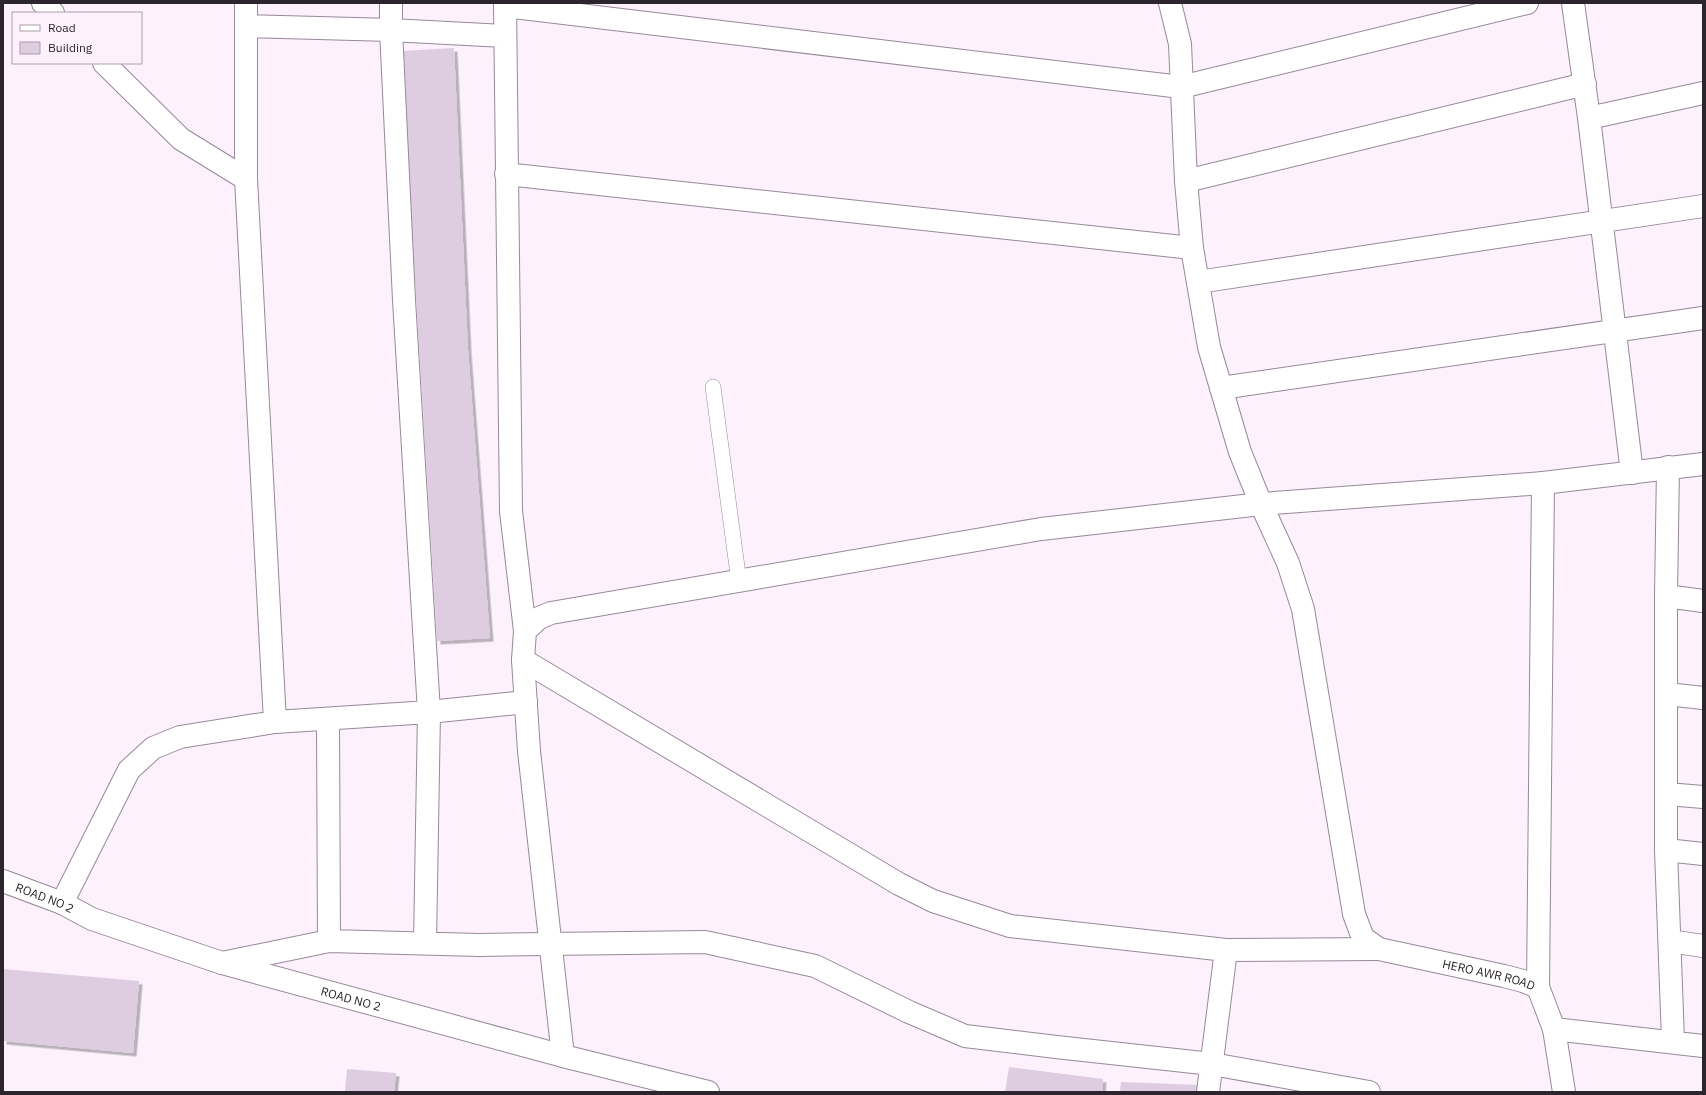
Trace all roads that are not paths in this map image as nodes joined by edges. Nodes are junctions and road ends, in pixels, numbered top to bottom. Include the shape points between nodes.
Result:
1 (43, 3) edge
2 (246, 3) edge
3 (391, 3) edge
4 (1170, 3) edge
5 (1527, 3) edge
6 (1573, 3) edge
7 (505, 5) edge
8 (52, 12) edge
9 (246, 26) junction
10 (391, 30) junction
11 (504, 36) junction
12 (105, 64) edge
13 (1585, 84) junction
14 (1181, 87) junction
15 (1703, 93) edge
16 (1589, 118) junction
17 (506, 174) junction
18 (246, 179) junction
19 (1186, 181) junction
20 (1703, 206) edge
21 (1602, 220) junction
22 (1192, 248) junction
23 (1198, 282) junction
24 (1703, 318) edge
25 (1614, 330) junction
26 (713, 387) dead end
27 (1220, 388) junction
28 (1668, 467) junction
29 (1700, 467) edge
30 (1632, 473) junction
31 (1543, 483) junction
32 (1261, 504) junction
33 (739, 582) junction
34 (1666, 596) junction
35 (1703, 601) edge
36 (525, 632) junction
37 (523, 660) junction
38 (1667, 694) junction
39 (1703, 698) edge
40 (526, 702) junction
41 (429, 712) junction
42 (328, 719) junction
43 (275, 722) junction
44 (1667, 794) junction
45 (1703, 797) edge
46 (1666, 850) junction
47 (1703, 854) edge
48 (3, 881) edge
49 (62, 903) junction
50 (329, 940) junction
51 (1670, 941) junction
52 (425, 943) junction
53 (552, 945) junction
54 (1703, 946) edge
55 (1380, 949) junction
56 (1226, 950) junction
57 (222, 963) junction
58 (1538, 987) junction
59 (1554, 1029) junction
60 (1673, 1041) junction
61 (1703, 1046) edge
62 (563, 1056) junction
63 (1212, 1064) junction
64 (708, 1092) edge
65 (1208, 1092) edge
66 (1369, 1092) edge
67 (1564, 1092) edge

1 - 8 street
2 - 9 street
3 - 10 street
4 - 14 street via 1180,44
5 - 14 street
6 - 13 street
7 - 11 street
7 - 14 street
9 - 10 street
9 - 18 street
10 - 11 street
10 - 41 street
11 - 17 street
12 - 18 street via 181,139
13 - 16 street
13 - 19 street
14 - 19 street
15 - 16 street
16 - 21 street
17 - 22 street
17 - 36 street via 511,510
18 - 43 street
19 - 22 street
20 - 21 street
21 - 23 street
21 - 25 street
22 - 23 street
23 - 27 street via 1209,347
24 - 25 street
25 - 27 street
25 - 30 street
26 - 33 lane
27 - 32 street via 1240,452
28 - 29 street
28 - 30 street
28 - 34 street
30 - 31 street
31 - 32 street
31 - 58 street
32 - 33 street via 1041,529
32 - 55 street via 1288,563 1303,609 1354,914 1363,938
33 - 36 street via 551,613 539,618
34 - 35 street
34 - 38 street
36 - 37 street
37 - 40 street
37 - 56 street via 899,884 933,901 1010,926
38 - 39 street
38 - 44 street
40 - 41 street
40 - 53 street via 529,751
41 - 42 street
41 - 52 street
42 - 43 street
42 - 50 street
43 - 49 street via 180,737 153,748 129,770
44 - 45 street
44 - 46 street
46 - 47 street
46 - 51 street
48 - 49 street, ROAD NO 2
49 - 57 street, ROAD NO 2 via 92,919
50 - 52 street
50 - 57 street
51 - 54 street
51 - 60 street
52 - 53 street
53 - 62 street
53 - 63 street via 705,942 815,966 965,1036
55 - 56 street
55 - 58 street, HERO AWR ROAD via 1517,979
56 - 63 street
57 - 62 street, ROAD NO 2
58 - 59 street, HERO AWR ROAD
59 - 60 street
59 - 67 street, HERO AWR ROAD
60 - 61 street
62 - 64 street, ROAD NO 2
63 - 65 street
63 - 66 street

